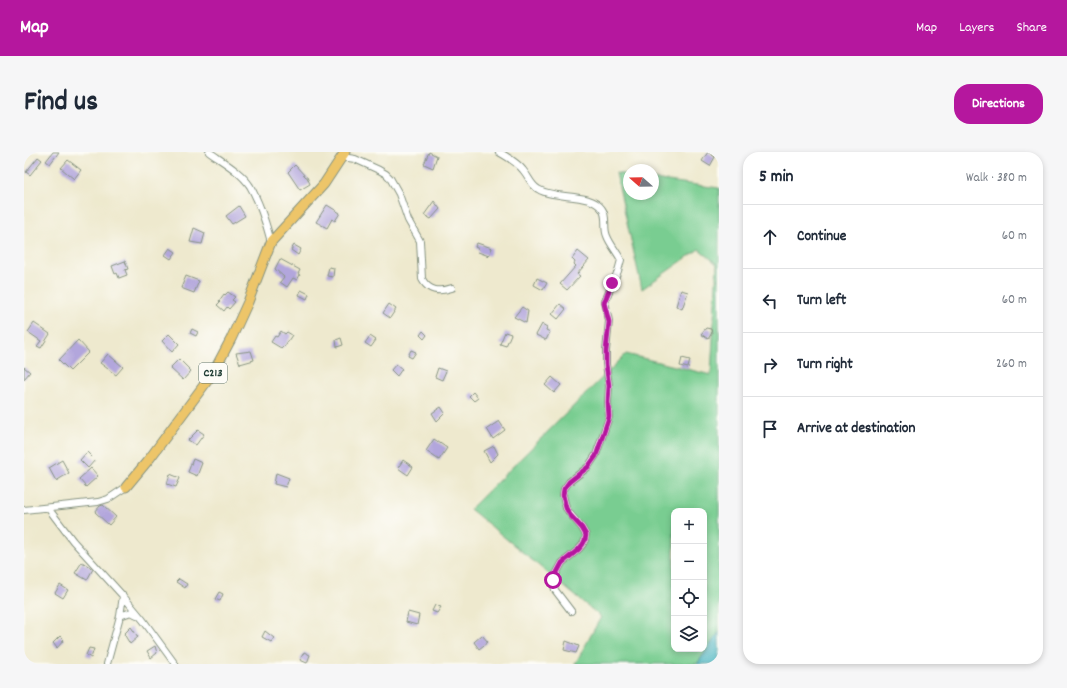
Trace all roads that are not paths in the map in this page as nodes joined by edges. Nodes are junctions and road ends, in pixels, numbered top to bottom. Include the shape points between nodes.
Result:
1 (209, 152) edge
2 (499, 152) edge
3 (343, 154) edge
4 (271, 242) junction
5 (452, 288) dead end
6 (126, 487) joint
7 (48, 508) junction
8 (24, 510) edge
9 (123, 596) junction
10 (570, 611) dead end
11 (120, 616) junction
12 (143, 620) junction
13 (106, 664) edge
14 (175, 664) edge

1 - 4 street via 239,174 249,186 266,222
2 - 10 street via 523,170 540,190 592,201 599,206 603,210 607,236 621,260 604,303 609,322 606,364 609,417 594,459 569,482 563,495 570,515 586,535 583,544 562,563 553,580 555,590
3 - 4 main road, C213 via 324,184
3 - 5 street via 380,170 390,178 420,241 422,279 425,285 437,291
4 - 6 main road, C213 via 248,302 213,373
6 - 7 street via 108,499 98,502
7 - 8 street
7 - 9 street via 73,541
9 - 11 street
9 - 12 street
11 - 12 street via 131,612
11 - 13 street
12 - 14 street

